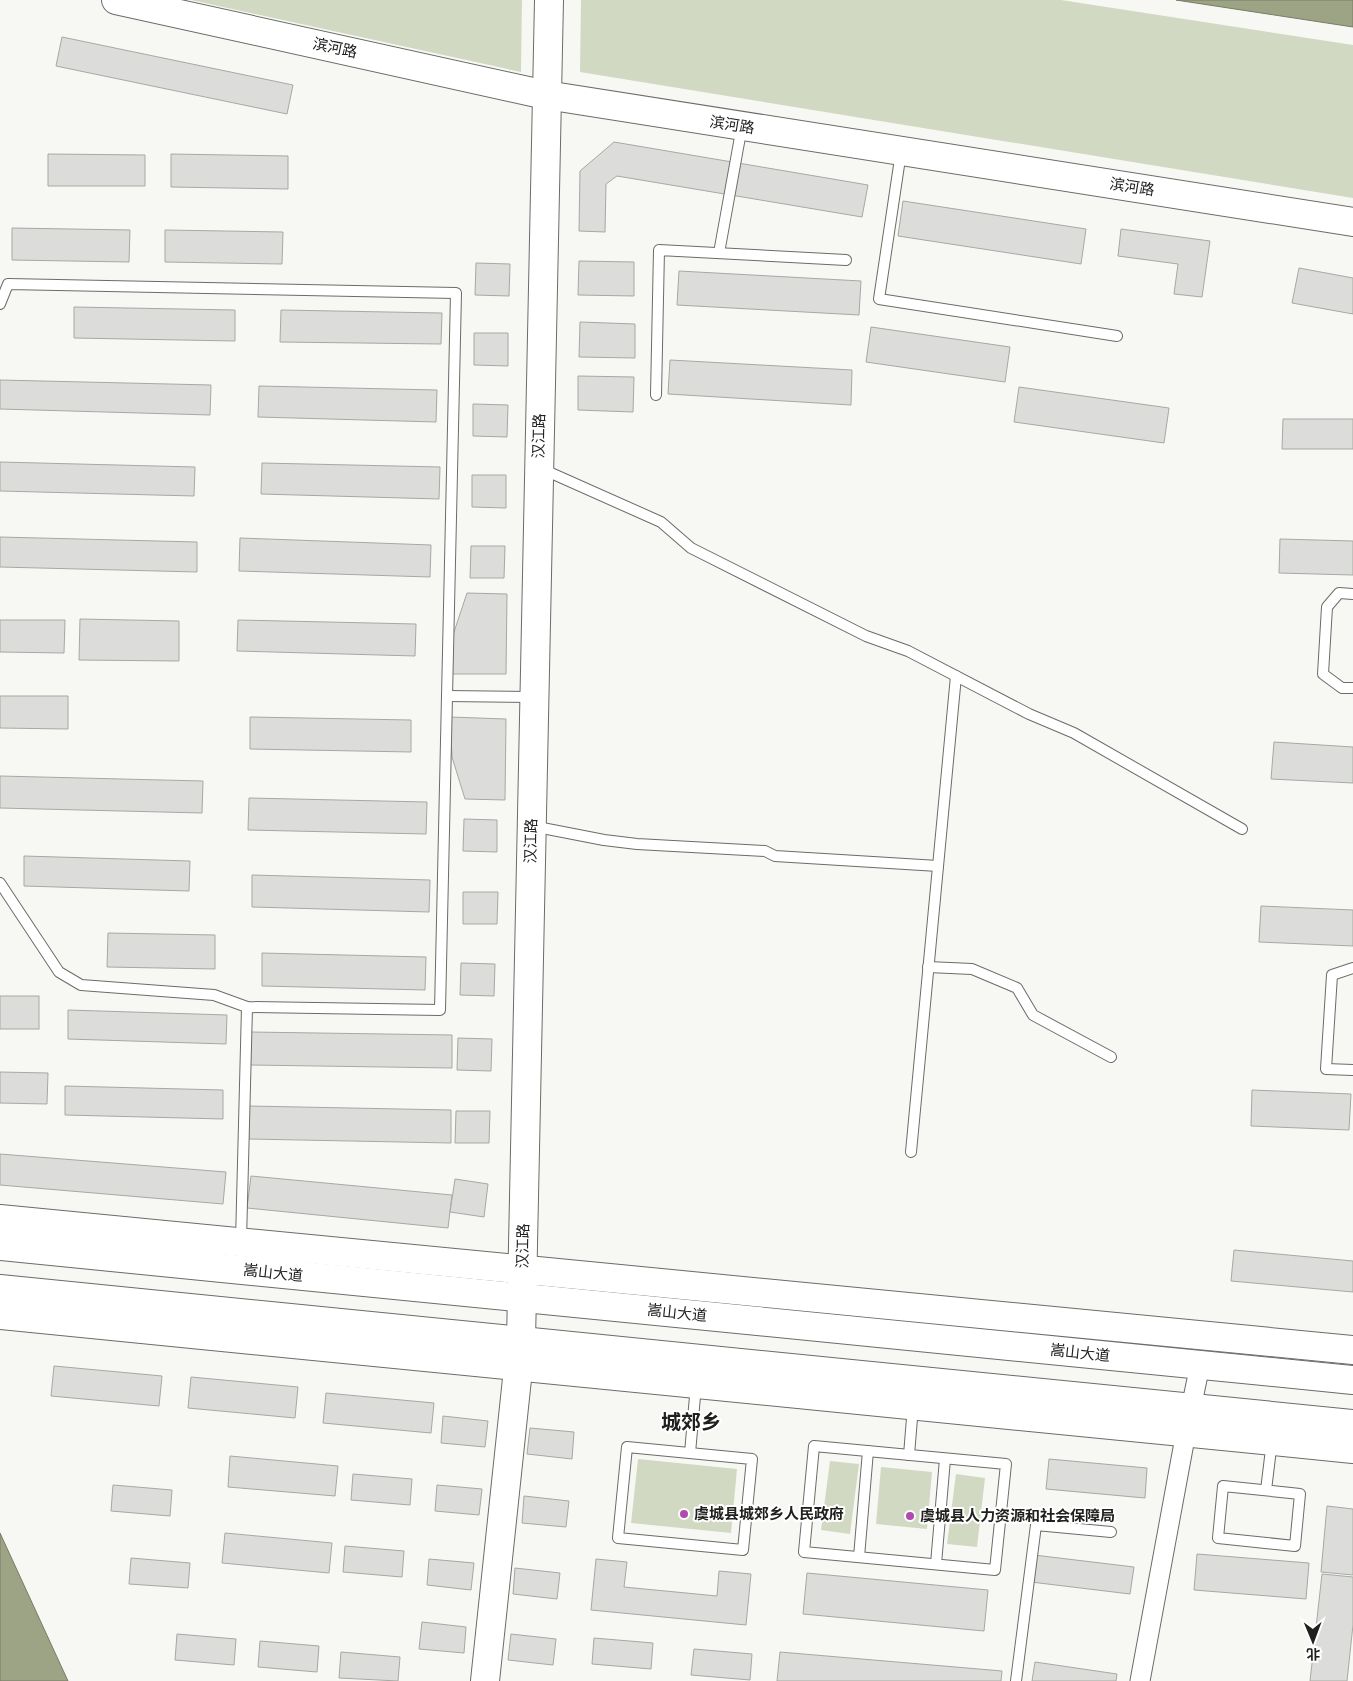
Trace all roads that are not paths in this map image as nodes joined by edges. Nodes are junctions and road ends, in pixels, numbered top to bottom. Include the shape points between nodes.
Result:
1 (116, 0) edge
2 (549, 0) edge
3 (546, 95) junction
4 (742, 126) junction
5 (901, 151) junction
6 (1353, 222) edge
7 (719, 253) junction
8 (846, 260) dead end
9 (0, 304) edge
10 (1117, 336) dead end
11 (656, 395) dead end
12 (538, 468) junction
13 (1353, 594) edge
14 (956, 676) junction
15 (1353, 688) edge
16 (447, 696) junction
17 (534, 697) junction
18 (532, 825) junction
19 (1242, 829) dead end
20 (938, 866) junction
21 (0, 883) edge
22 (928, 967) junction
23 (1353, 968) edge
24 (247, 1007) junction
25 (1111, 1057) dead end
26 (1353, 1070) edge
27 (911, 1152) dead end
28 (0, 1219) edge
29 (0, 1246) edge
30 (240, 1256) junction
31 (523, 1270) junction
32 (0, 1289) edge
33 (522, 1298) junction
34 (0, 1315) edge
35 (1353, 1350) edge
36 (519, 1353) junction
37 (1200, 1365) junction
38 (697, 1371) junction
39 (1353, 1380) edge
40 (914, 1393) junction
41 (1188, 1420) junction
42 (1353, 1424) edge
43 (1274, 1428) junction
44 (1353, 1449) edge
45 (868, 1451) junction
46 (690, 1454) junction
47 (909, 1455) junction
48 (945, 1459) junction
49 (1266, 1490) junction
50 (1111, 1532) dead end
51 (859, 1557) junction
52 (936, 1564) junction
53 (485, 1681) edge
54 (1016, 1681) edge
55 (1140, 1681) edge

1 - 3 main road, 滨河路
2 - 3 main road, 汉江路
3 - 4 main road, 滨河路
3 - 12 main road, 汉江路
4 - 5 main road, 滨河路
4 - 7 lane
5 - 6 main road, 滨河路
5 - 10 lane via 879,299
7 - 8 lane
7 - 11 lane via 658,250
9 - 16 lane via 8,284 456,293
12 - 14 lane via 661,522 691,548 866,636 908,651
12 - 17 main road, 汉江路
13 - 15 lane via 1339,593 1327,607 1323,674 1342,688
14 - 19 lane via 1074,733
14 - 20 lane
16 - 17 lane
16 - 24 lane via 440,1010
17 - 18 main road, 汉江路
18 - 20 lane via 637,844
18 - 31 main road, 汉江路
20 - 22 lane
21 - 24 lane via 59,972 81,985 214,996
22 - 25 lane via 972,969 1018,988 1033,1015
22 - 27 lane
23 - 26 lane via 1332,975 1326,1069
24 - 30 lane
28 - 30 main road
29 - 30 main road, 嵩山大道
30 - 31 main road
30 - 33 main road, 嵩山大道
31 - 33 main road, 汉江路
31 - 35 main road
32 - 36 main road
33 - 36 main road, 汉江路
33 - 37 main road, 嵩山大道
34 - 36 main road
36 - 38 main road
36 - 53 main road, 汉江路
37 - 39 main road, 嵩山大道
37 - 41 street
38 - 40 main road
38 - 46 lane
40 - 41 main road
40 - 47 lane
41 - 43 main road
41 - 55 street
42 - 43 main road
43 - 44 main road
43 - 49 lane
45 - 47 lane
45 - 51 lane
45 - 51 lane via 814,1446 804,1552
46 - 46 lane via 627,1447 618,1538 744,1550 752,1459
47 - 48 lane
48 - 52 lane
48 - 52 lane via 1006,1464 995,1570
49 - 49 lane via 1300,1494 1295,1546 1218,1538 1223,1486
50 - 54 lane via 1036,1524
51 - 52 lane

